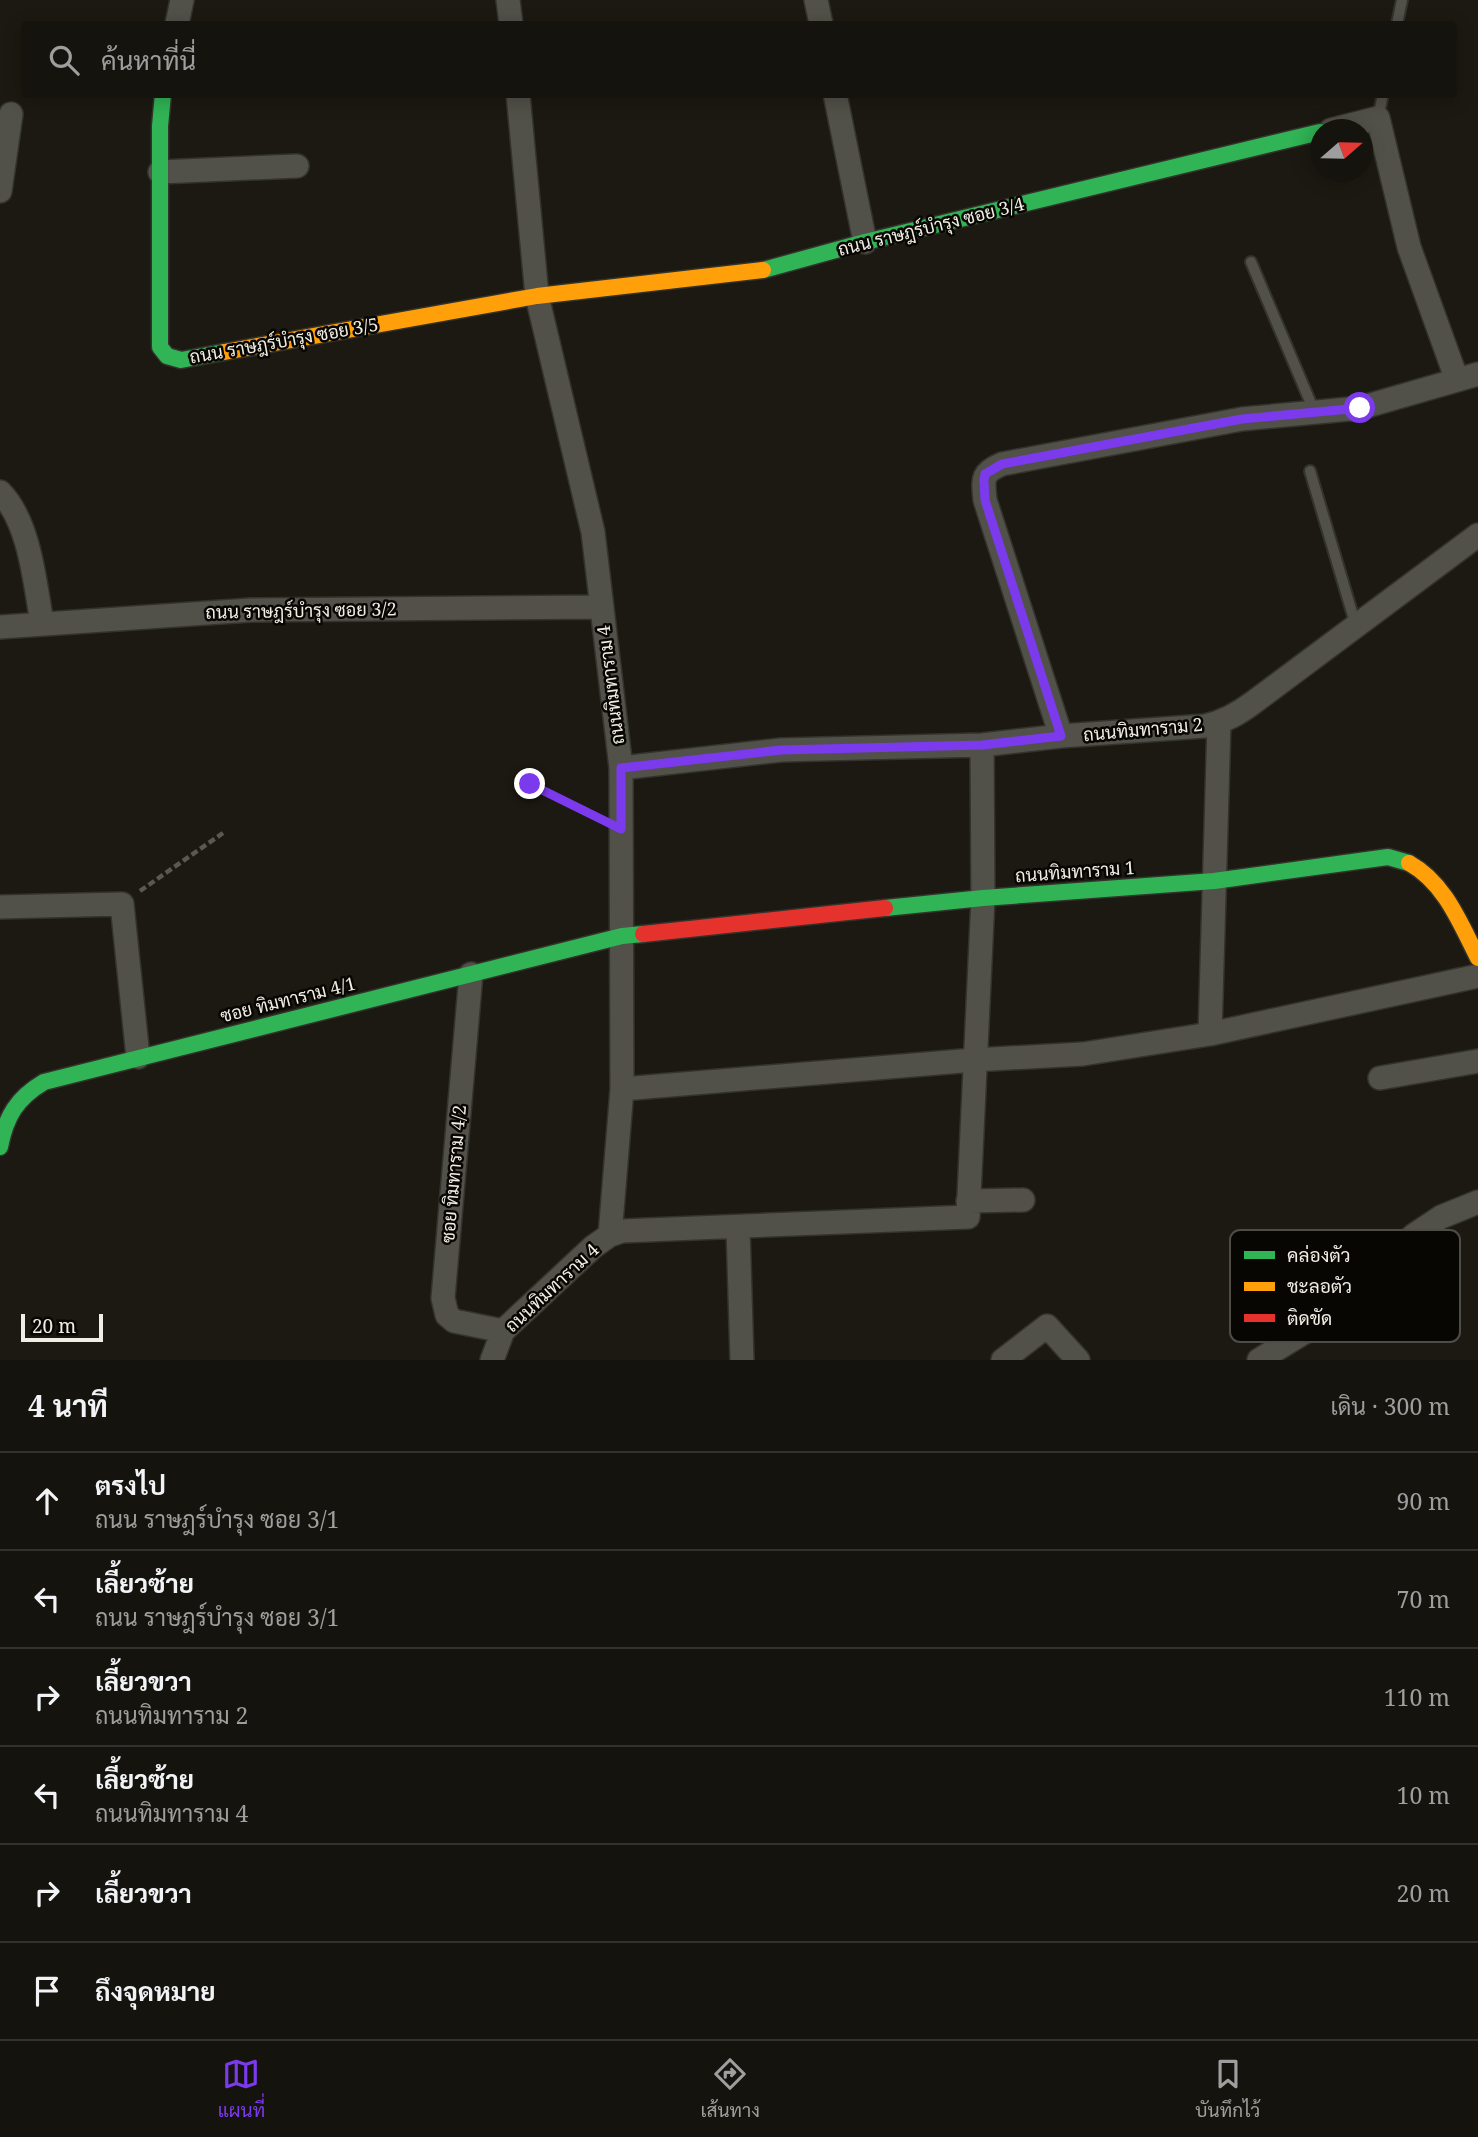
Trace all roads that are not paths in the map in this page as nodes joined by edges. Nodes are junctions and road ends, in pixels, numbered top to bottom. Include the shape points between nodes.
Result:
1 (182, 0) edge
2 (508, 0) edge
3 (816, 0) edge
4 (1402, 0) edge
5 (178, 21) edge
6 (510, 21) edge
7 (820, 21) edge
8 (1398, 21) edge
9 (163, 98) edge
10 (518, 98) edge
11 (836, 98) edge
12 (1382, 98) edge
13 (11, 114) dead end
14 (1378, 118) junction
15 (1373, 119) edge
16 (1310, 135) edge
17 (297, 166) dead end
18 (160, 172) junction
19 (0, 191) edge
20 (865, 242) junction
21 (1251, 262) dead end
22 (537, 296) junction
23 (1467, 377) edge
24 (1315, 413) junction
25 (1310, 471) dead end
26 (0, 492) edge
27 (1478, 535) edge
28 (602, 607) junction
29 (42, 624) junction
30 (1356, 626) junction
31 (0, 627) edge
32 (1219, 723) junction
33 (1061, 736) junction
34 (982, 745) junction
35 (621, 768) junction
36 (1214, 881) junction
37 (983, 898) junction
38 (0, 907) edge
39 (622, 936) junction
40 (1478, 958) edge
41 (471, 974) junction
42 (1478, 976) edge
43 (1210, 1034) junction
44 (138, 1057) junction
45 (974, 1060) junction
46 (1478, 1061) edge
47 (1380, 1078) dead end
48 (622, 1089) junction
49 (0, 1147) edge
50 (1023, 1200) dead end
51 (968, 1201) junction
52 (1478, 1202) edge
53 (738, 1228) junction
54 (1422, 1230) edge
55 (610, 1235) junction
56 (503, 1331) junction
57 (1288, 1342) edge
58 (492, 1360) edge
59 (742, 1360) edge
60 (1003, 1360) edge
61 (1078, 1360) edge
62 (1259, 1360) edge

1 - 5 street
2 - 6 street
3 - 7 street
4 - 8 lane
9 - 18 street, ถนน ราษฎร์บำรุง ซอย 3/5
10 - 22 street, ถนนทิมทาราม 4
11 - 20 street
12 - 14 lane
13 - 19 street
14 - 15 street
14 - 23 street via 1409,247
16 - 20 street, ถนน ราษฎร์บำรุง ซอย 3/4
17 - 18 street
18 - 22 street, ถนน ราษฎร์บำรุง ซอย 3/5 via 159,333 160,347 167,356 181,360
20 - 22 street, ถนน ราษฎร์บำรุง ซอย 3/4 via 770,269
21 - 24 lane
22 - 28 street, ถนนทิมทาราม 4 via 593,532
23 - 24 street via 1372,406
24 - 33 street via 1242,419 1002,464 985,474 985,500
25 - 30 lane
26 - 29 street via 21,528
27 - 30 street, ถนนทิมทาราม 2
28 - 29 street, ถนน ราษฎร์บำรุง ซอย 3/2 via 251,610
28 - 35 street, ถนนทิมทาราม 4
29 - 31 street, ถนน ราษฎร์บำรุง ซอย 3/2
30 - 32 street, ถนนทิมทาราม 2
32 - 33 street, ถนนทิมทาราม 2
32 - 36 street
33 - 34 street, ถนนทิมทาราม 2
34 - 35 street, ถนนทิมทาราม 2 via 781,750
34 - 37 street
35 - 39 street, ถนนทิมทาราม 4
36 - 37 street, ถนนทิมทาราม 1
36 - 40 street, ถนนทิมทาราม 1 via 1399,858 1432,880 1452,907
36 - 43 street
37 - 39 street, ถนนทิมทาราม 1
37 - 45 street
38 - 44 street via 122,904
39 - 41 street, ซอย ทิมทาราม 4/1
39 - 48 street, ถนนทิมทาราม 4
41 - 44 street, ซอย ทิมทาราม 4/1
41 - 56 street, ซอย ทิมทาราม 4/2 via 443,1298 447,1315 454,1321
42 - 43 street
43 - 45 street via 1083,1054
44 - 49 street, ซอย ทิมทาราม 4/1 via 32,1089 12,1107
45 - 48 street
45 - 51 street
46 - 47 street
48 - 55 street, ถนนทิมทาราม 4
50 - 51 street
51 - 53 street via 968,1217
52 - 54 street
53 - 55 street via 635,1230
53 - 59 street
55 - 56 street, ถนนทิมทาราม 4
56 - 58 street, ถนนทิมทาราม 4
57 - 62 street
60 - 61 street via 1046,1326

